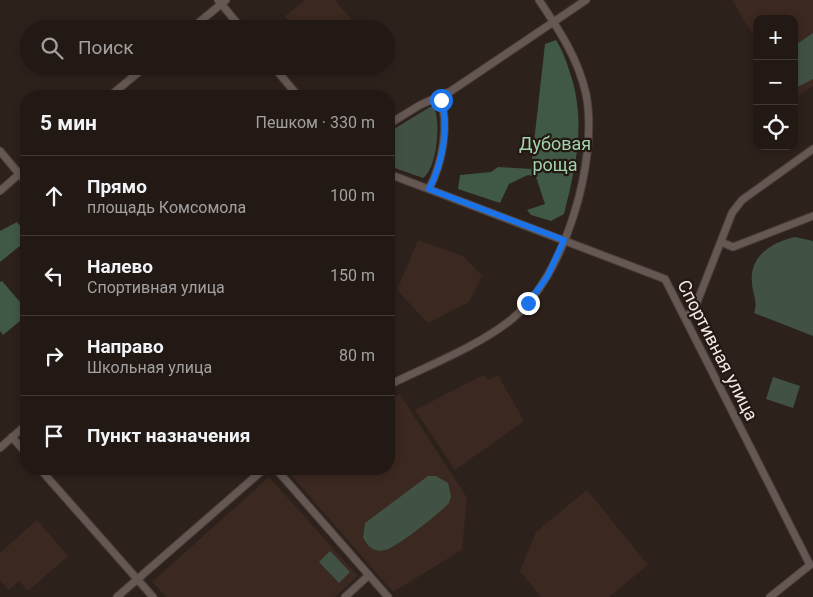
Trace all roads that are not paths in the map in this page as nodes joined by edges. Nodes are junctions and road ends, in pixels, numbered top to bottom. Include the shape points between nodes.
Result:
1 (539, 0) edge
2 (586, 0) edge
3 (222, 1) edge
4 (201, 20) edge
5 (236, 20) edge
6 (553, 22) junction
7 (135, 75) edge
8 (280, 75) edge
9 (117, 90) edge
10 (293, 90) edge
11 (440, 97) junction
12 (395, 120) edge
13 (813, 149) edge
14 (0, 151) edge
15 (19, 174) joint
16 (395, 176) edge
17 (429, 189) junction
18 (0, 191) edge
19 (813, 216) edge
20 (564, 240) junction
21 (721, 242) junction
22 (685, 317) junction
23 (395, 382) edge
24 (20, 430) edge
25 (12, 437) junction
26 (20, 446) edge
27 (0, 448) edge
28 (45, 475) edge
29 (257, 475) edge
30 (281, 475) edge
31 (369, 575) junction
32 (137, 579) junction
33 (117, 597) edge
34 (153, 597) edge
35 (345, 597) edge
36 (388, 597) edge
37 (770, 597) edge

1 - 6 street
2 - 6 street
3 - 4 street
3 - 5 street
6 - 11 street
6 - 20 street via 578,67 586,94 590,129 583,184
7 - 9 street
8 - 10 street
11 - 12 street
11 - 17 street via 443,126 440,161
13 - 21 street via 742,200 732,213
14 - 15 street
15 - 18 street
16 - 17 street, Спортивная улица
17 - 20 street, Спортивная улица
19 - 21 street via 733,247
20 - 22 street, Спортивная улица via 665,279
20 - 23 street via 540,288 512,319 451,355
21 - 22 street via 694,310
22 - 37 street, Спортивная улица via 810,565
24 - 25 street
25 - 26 street
25 - 27 street
28 - 32 street
29 - 32 street
30 - 31 street
31 - 35 street
31 - 36 street
32 - 33 street
32 - 34 street

